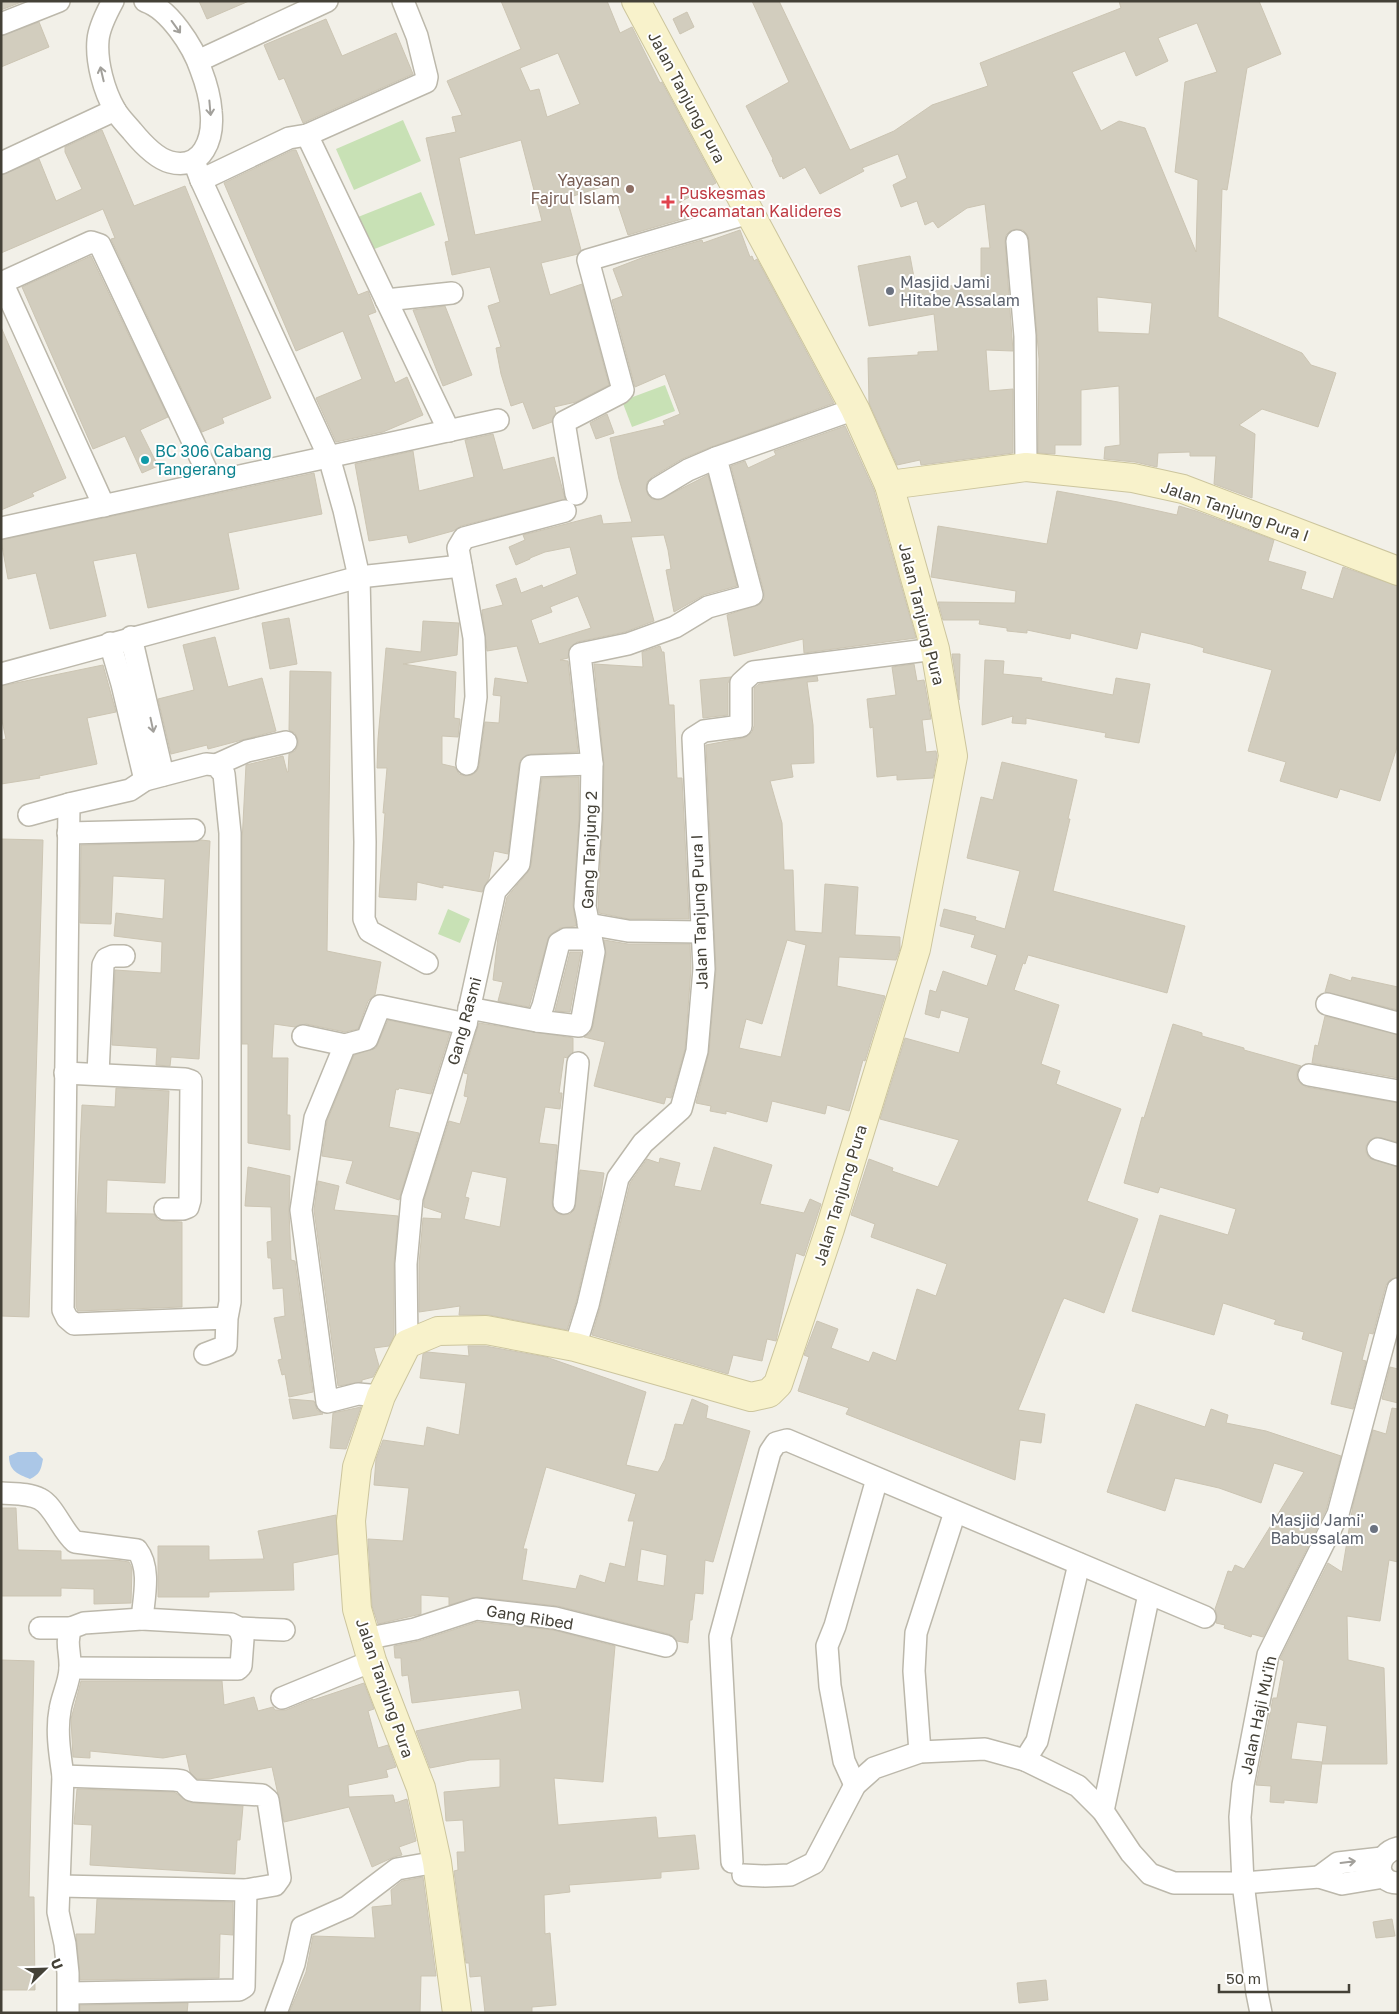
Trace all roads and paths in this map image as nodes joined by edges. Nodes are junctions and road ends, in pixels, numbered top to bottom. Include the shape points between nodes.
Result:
1 (60, 1) edge
2 (113, 1) edge
3 (145, 1) edge
4 (327, 1) edge
5 (403, 1) edge
6 (636, 1) edge
7 (1, 24) edge
8 (198, 61) junction
9 (115, 110) junction
10 (307, 135) junction
11 (1, 162) edge
12 (197, 171) junction
13 (749, 213) junction
14 (1017, 241) dead end
15 (2, 282) edge
16 (452, 293) dead end
17 (386, 300) junction
18 (855, 409) junction
19 (498, 420) dead end
20 (449, 431) junction
21 (329, 457) junction
22 (716, 458) junction
23 (1026, 467) junction
24 (212, 482) junction
25 (889, 486) junction
26 (658, 488) dead end
27 (104, 506) junction
28 (1, 528) edge
29 (461, 566) junction
30 (1398, 571) edge
31 (359, 577) junction
32 (131, 638) junction
33 (110, 643) junction
34 (935, 649) junction
35 (2, 673) edge
36 (286, 742) dead end
37 (216, 764) junction
38 (467, 764) dead end
39 (592, 764) junction
40 (154, 777) junction
41 (69, 804) junction
42 (29, 815) dead end
43 (194, 830) dead end
44 (68, 833) junction
45 (589, 932) junction
46 (702, 932) junction
47 (124, 956) dead end
48 (428, 963) dead end
49 (1328, 1004) dead end
50 (467, 1016) junction
51 (537, 1020) junction
52 (1398, 1023) edge
53 (304, 1036) dead end
54 (345, 1045) junction
55 (578, 1062) dead end
56 (65, 1073) junction
57 (98, 1074) junction
58 (1309, 1074) dead end
59 (1398, 1091) edge
60 (564, 1203) dead end
61 (165, 1209) dead end
62 (1398, 1289) edge
63 (227, 1318) junction
64 (407, 1344) junction
65 (575, 1347) junction
66 (205, 1354) dead end
67 (381, 1396) junction
68 (877, 1479) junction
69 (1, 1493) edge
70 (955, 1512) junction
71 (1079, 1564) junction
72 (1149, 1594) junction
73 (1205, 1618) dead end
74 (142, 1619) junction
75 (40, 1628) dead end
76 (72, 1628) junction
77 (239, 1628) junction
78 (284, 1630) dead end
79 (666, 1646) dead end
80 (368, 1650) junction
81 (70, 1668) junction
82 (282, 1698) dead end
83 (920, 1752) junction
84 (1025, 1760) junction
85 (63, 1776) junction
86 (855, 1786) junction
87 (1103, 1812) junction
88 (437, 1862) junction
89 (1390, 1867) edge
90 (1243, 1883) junction
91 (60, 1886) junction
92 (246, 1890) junction
93 (69, 2003) edge
94 (276, 2013) edge
95 (457, 2013) edge
96 (1261, 2013) edge

1 - 7 street
9 -> 2 street via 101,70 98,40
3 -> 8 street via 165,12
4 - 8 street
5 - 10 street via 417,36 426,82
6 - 13 street, Jalan Tanjung Pura
8 -> 12 street via 207,86 211,113 209,134
9 - 11 street
9 - 12 street via 152,151 168,162 181,163
10 - 12 street via 289,138
10 - 17 street
12 - 21 street
13 - 18 street, Jalan Tanjung Pura
13 - 29 street via 588,260 623,390 564,422 571,503 464,538 458,548
14 - 23 street via 1025,336
15 - 24 street via 91,242 100,245
15 - 27 street
16 - 17 street
17 - 20 street
18 - 22 street
18 - 25 street, Jalan Tanjung Pura
19 - 20 street
20 - 21 street
21 - 24 street
21 - 31 street
22 - 26 street
22 - 39 street, Gang Tanjung 2 via 752,595 708,607 675,627 628,644 580,654
23 - 25 street, Jalan Tanjung Pura I
23 - 30 street, Jalan Tanjung Pura I via 1133,478 1183,490
24 - 27 street
25 - 34 street, Jalan Tanjung Pura
27 - 28 street
29 - 31 street
29 - 38 street via 474,638 476,697
31 - 32 street
31 - 48 street via 364,919 369,931
32 - 33 street
32 -> 40 street
33 - 35 street
33 - 40 street
34 - 46 street, Jalan Tanjung Pura I via 753,672 741,683 742,726 704,731 693,738
34 - 65 street, Jalan Tanjung Pura via 953,756 916,949 830,1229 778,1384 769,1393 751,1397
36 - 37 street via 247,751
37 - 40 street
37 - 63 street via 224,774 230,833 230,1302
39 - 45 street, Gang Tanjung 2 via 585,906
39 - 50 street, Gang Rasmi via 531,766 519,864 495,891
40 - 41 street via 130,790
41 - 42 street
41 - 44 street
43 - 44 street
44 - 56 street
45 - 46 street
45 - 51 street via 559,942
45 - 51 street, Gang Tanjung 2 via 594,952 581,1024
46 - 65 street, Jalan Tanjung Pura I via 704,969 697,1051 681,1109 643,1143 618,1178
47 - 57 street via 106,959 103,965
49 - 52 street
50 - 51 street
50 - 54 street via 380,1006 367,1039
50 - 64 street, Gang Rasmi via 412,1198 406,1264
53 - 54 street
54 - 67 street via 315,1118 301,1210 327,1402 358,1394
55 - 60 street
56 - 57 street
56 - 63 street via 63,1310 67,1318 74,1324
57 - 61 street via 195,1081 190,1200 188,1207 183,1209
58 - 59 street
62 - 90 street, Jalan Haji Mu'ih via 1338,1514 1268,1655 1243,1785 1240,1816
63 - 66 street via 235,1346
64 - 65 street, Jalan Tanjung Pura via 438,1331 486,1330
64 - 67 street, Jalan Tanjung Pura
67 - 80 street, Jalan Tanjung Pura via 357,1467 351,1521 357,1609
68 - 70 street
68 - 86 street via 828,1646 830,1686 844,1761
68 - 86 street via 787,1440 776,1443 770,1452 720,1636 738,1868 765,1876 790,1875 814,1863
69 - 74 street via 41,1500 75,1542 137,1550 143,1558 145,1576
70 - 71 street
70 - 83 street via 916,1633 914,1672
71 - 72 street
71 - 84 street via 1037,1741
72 - 73 street
72 - 87 street
74 - 76 street via 84,1623
74 - 77 street via 230,1624
75 - 76 street
76 - 81 street via 67,1640
77 - 78 street
77 - 81 street via 243,1639 238,1669
79 - 80 street, Gang Ribed via 554,1618 476,1609
80 - 82 street, Gang Ribed
80 - 88 street, Jalan Tanjung Pura via 420,1788
81 - 85 street via 59,1712 59,1754
83 - 84 street via 984,1749
83 - 86 street via 874,1768
84 - 87 street via 1078,1786
85 - 91 street
85 - 92 street via 175,1780 196,1791 262,1795 268,1800 280,1878 275,1885
87 - 90 street via 1150,1874 1174,1883
88 - 94 street via 397,1869 347,1907 302,1927 294,1964
88 - 95 street, Jalan Tanjung Pura
89 - 90 street via 1338,1863 1319,1877
90 - 96 street, Jalan Haji Mu'ih
91 - 92 street
91 - 93 street via 58,1912 65,1944
92 - 93 street via 244,1987 239,1990

